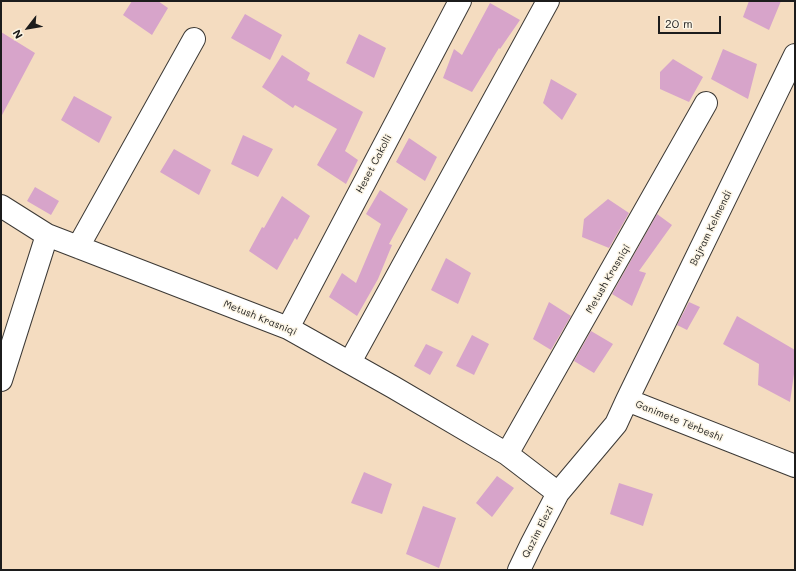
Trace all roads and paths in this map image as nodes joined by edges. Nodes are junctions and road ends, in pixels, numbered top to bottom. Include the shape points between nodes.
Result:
1 (460, 1) edge
2 (548, 1) edge
3 (194, 39) dead end
4 (795, 55) edge
5 (706, 103) dead end
6 (1, 206) edge
7 (47, 235) junction
8 (78, 247) junction
9 (288, 328) junction
10 (350, 362) junction
11 (1, 380) edge
12 (627, 400) junction
13 (507, 454) junction
14 (795, 466) edge
15 (558, 494) junction
16 (519, 570) edge

1 - 9 street, Heset Cakolli
2 - 10 street
3 - 8 street
4 - 12 street, Bajram Kelmendi
5 - 13 street, Metush Krasniqi
6 - 7 street, Metush Krasniqi
7 - 8 street, Metush Krasniqi
7 - 11 street
8 - 9 street, Metush Krasniqi
9 - 10 street, Metush Krasniqi
10 - 13 street, Metush Krasniqi
12 - 14 street, Ganimete Tërbeshi
12 - 15 street, Ganimete Tërbeshi via 616,424
13 - 15 street, Metush Krasniqi
15 - 16 street, Qazim Elezi

